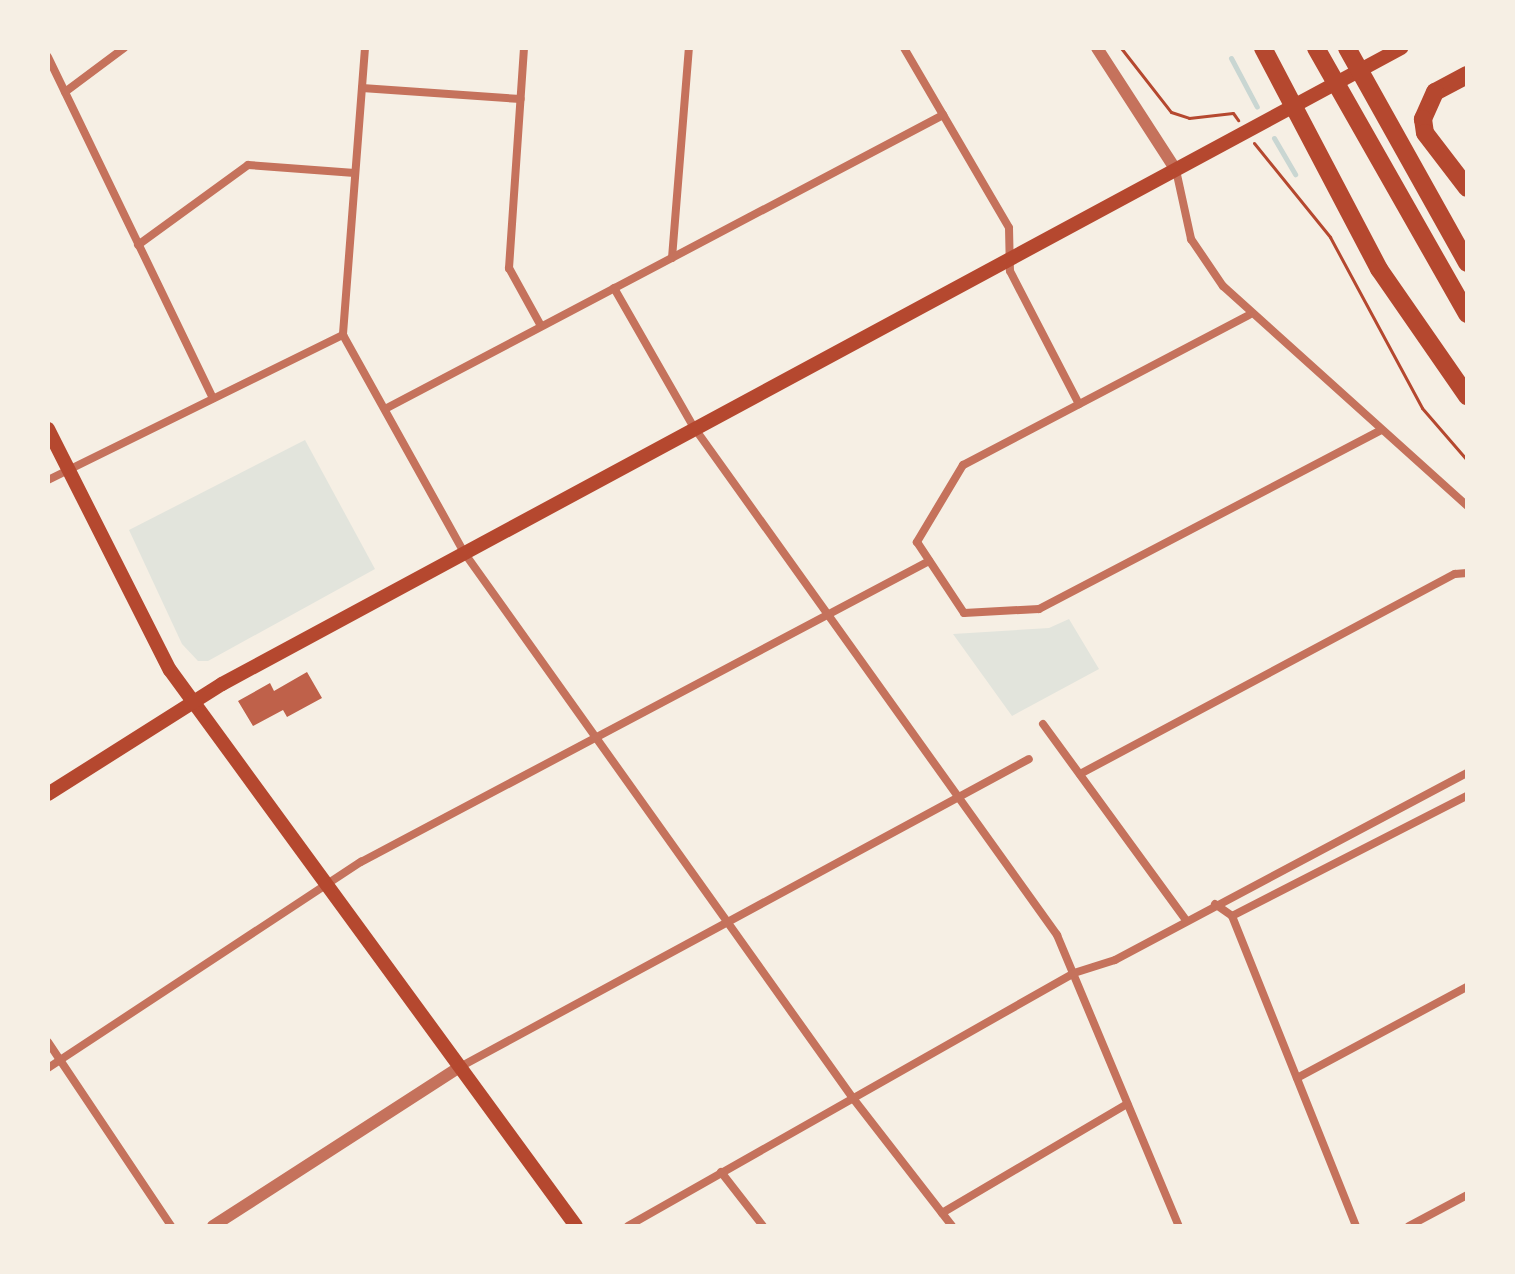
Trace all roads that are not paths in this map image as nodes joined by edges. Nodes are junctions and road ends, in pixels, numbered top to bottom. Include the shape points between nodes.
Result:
1 (124, 48) edge
2 (365, 48) edge
3 (524, 48) edge
4 (689, 48) edge
5 (904, 48) edge
6 (1097, 48) edge
7 (1263, 48) edge
8 (1347, 48) edge
9 (1401, 48) edge
10 (1317, 50) edge
11 (48, 57) edge
12 (1467, 75) edge
13 (362, 88) junction
14 (65, 92) junction
15 (521, 99) junction
16 (1295, 109) junction
17 (943, 115) junction
18 (1176, 170) junction
19 (355, 173) junction
20 (1467, 188) edge
21 (138, 245) junction
22 (672, 258) junction
23 (1008, 258) junction
24 (1467, 263) edge
25 (614, 288) junction
26 (1467, 314) edge
27 (1249, 315) junction
28 (541, 326) junction
29 (343, 335) junction
30 (1467, 396) edge
31 (213, 398) junction
32 (1079, 404) junction
33 (385, 409) junction
34 (693, 426) junction
35 (48, 429) edge
36 (1381, 430) junction
37 (67, 468) junction
38 (48, 480) edge
39 (1467, 506) edge
40 (463, 551) junction
41 (929, 561) junction
42 (1467, 573) edge
43 (829, 612) junction
44 (193, 701) junction
45 (1043, 724) dead end
46 (596, 734) junction
47 (1029, 759) dead end
48 (1467, 773) edge
49 (1080, 774) junction
50 (48, 794) edge
51 (961, 796) junction
52 (1467, 796) edge
53 (326, 884) junction
54 (1215, 904) junction
55 (1232, 916) junction
56 (1186, 920) junction
57 (728, 921) junction
58 (1074, 973) junction
59 (1467, 987) edge
60 (48, 1042) edge
61 (60, 1060) junction
62 (48, 1068) edge
63 (458, 1068) junction
64 (1297, 1078) junction
65 (852, 1097) junction
66 (1127, 1104) junction
67 (721, 1172) junction
68 (1467, 1195) edge
69 (942, 1213) junction
70 (171, 1226) edge
71 (213, 1226) edge
72 (576, 1226) edge
73 (628, 1226) edge
74 (763, 1226) edge
75 (952, 1226) edge
76 (1179, 1226) edge
77 (1356, 1226) edge
78 (1409, 1226) edge

1 - 14 street
2 - 13 street
3 - 15 street
4 - 22 street
5 - 17 street
6 - 18 street
7 - 16 highway
8 - 24 highway
9 - 16 main road
10 - 26 highway
11 - 14 street
12 - 20 highway via 1435,92 1423,119 1425,133
13 - 15 street
13 - 19 street
14 - 21 street
15 - 28 street via 509,268
16 - 18 main road
16 - 30 highway via 1379,269
17 - 22 street
17 - 23 street via 1009,228
18 - 23 main road
18 - 27 street via 1191,239
19 - 21 street via 248,165
19 - 29 street
21 - 31 street
22 - 25 street
23 - 32 street via 1015,283
23 - 34 main road
25 - 28 street
25 - 34 street
27 - 32 street
27 - 36 street
28 - 33 street
29 - 31 street
29 - 33 street
31 - 37 street
32 - 41 street via 963,465 917,542
33 - 40 street
34 - 40 main road
34 - 43 street
35 - 37 main road
36 - 39 street
36 - 41 street via 1039,609 964,613
37 - 38 street
37 - 44 main road via 142,622
40 - 44 main road
40 - 46 street
41 - 43 street
42 - 49 street via 1455,574
43 - 46 street
43 - 51 street
44 - 50 main road
44 - 53 main road
45 - 49 street
46 - 53 street
46 - 57 street
47 - 51 street
48 - 54 street
49 - 56 street
51 - 57 street
51 - 58 street via 1057,935
52 - 55 street
53 - 61 street
53 - 63 main road
54 - 55 street
54 - 56 street
55 - 64 street
56 - 58 street via 1115,960
57 - 63 street
57 - 65 street
58 - 65 street
58 - 66 street
59 - 64 street
60 - 61 street
61 - 62 street
61 - 70 street
63 - 71 street
63 - 72 main road
64 - 77 street
65 - 67 street
65 - 69 street
66 - 69 street
66 - 76 street
67 - 73 street
67 - 74 street
68 - 78 street
69 - 75 street

